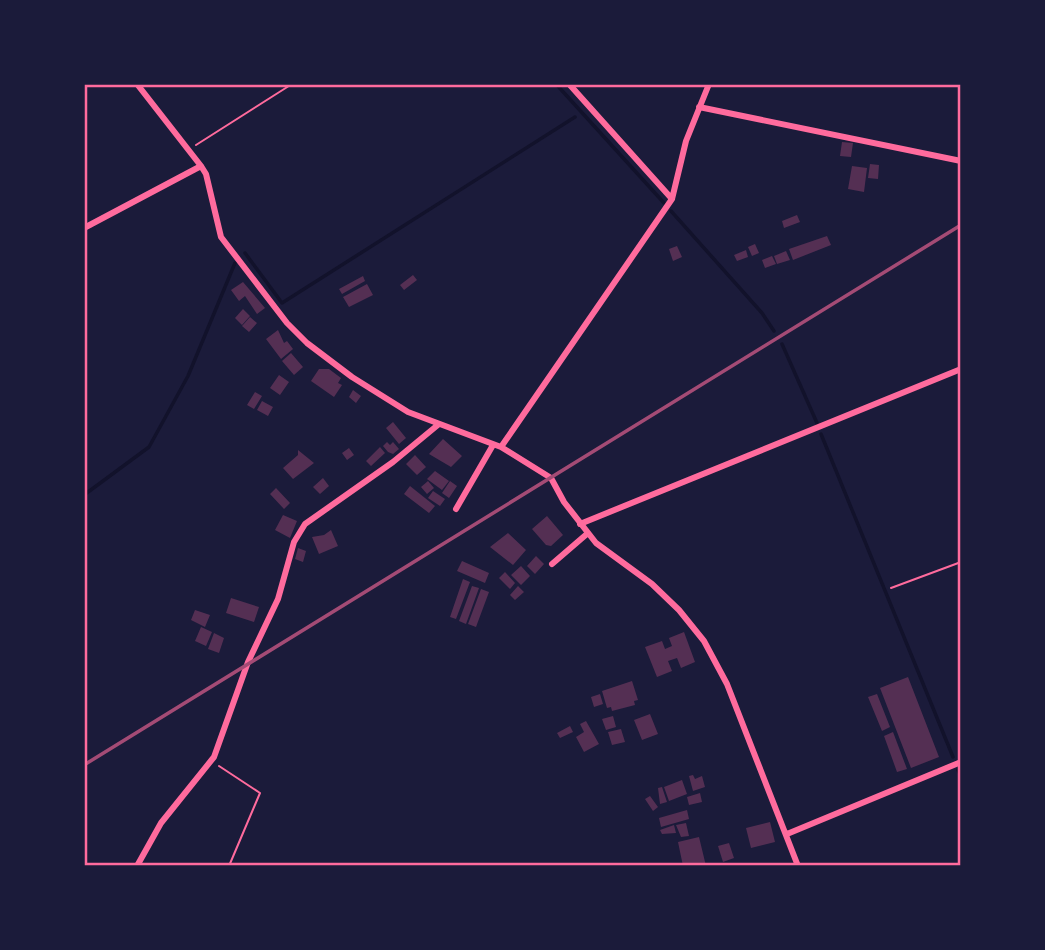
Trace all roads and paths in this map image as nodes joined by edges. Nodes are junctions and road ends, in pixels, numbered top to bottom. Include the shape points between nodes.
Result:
1 (137, 84) edge
2 (292, 84) edge
3 (569, 84) edge
4 (709, 84) edge
5 (699, 107) junction
6 (190, 150) junction
7 (961, 160) edge
8 (201, 166) junction
9 (672, 199) junction
10 (84, 228) edge
11 (961, 369) edge
12 (439, 424) junction
13 (493, 445) junction
14 (501, 447) junction
15 (456, 509) dead end
16 (580, 524) junction
17 (587, 533) junction
18 (961, 562) edge
19 (551, 564) dead end
20 (891, 588) dead end
21 (211, 761) junction
22 (961, 762) edge
23 (787, 834) junction
24 (137, 866) edge
25 (229, 866) edge
26 (799, 866) edge

1 - 6 street
2 - 6 path
3 - 9 street
4 - 5 street
5 - 7 street
5 - 9 street
6 - 8 street
8 - 10 street
8 - 12 street via 221,237 287,323 352,377 408,412
9 - 14 street
11 - 16 street
12 - 13 street
12 - 21 street via 305,524 294,542 278,599
13 - 14 street
13 - 15 street
14 - 16 street via 551,478
16 - 17 street
17 - 19 street
17 - 23 street via 652,584 705,640 749,734
18 - 20 path
21 - 24 street via 161,823
21 - 25 path via 260,793
22 - 23 street
23 - 26 street

